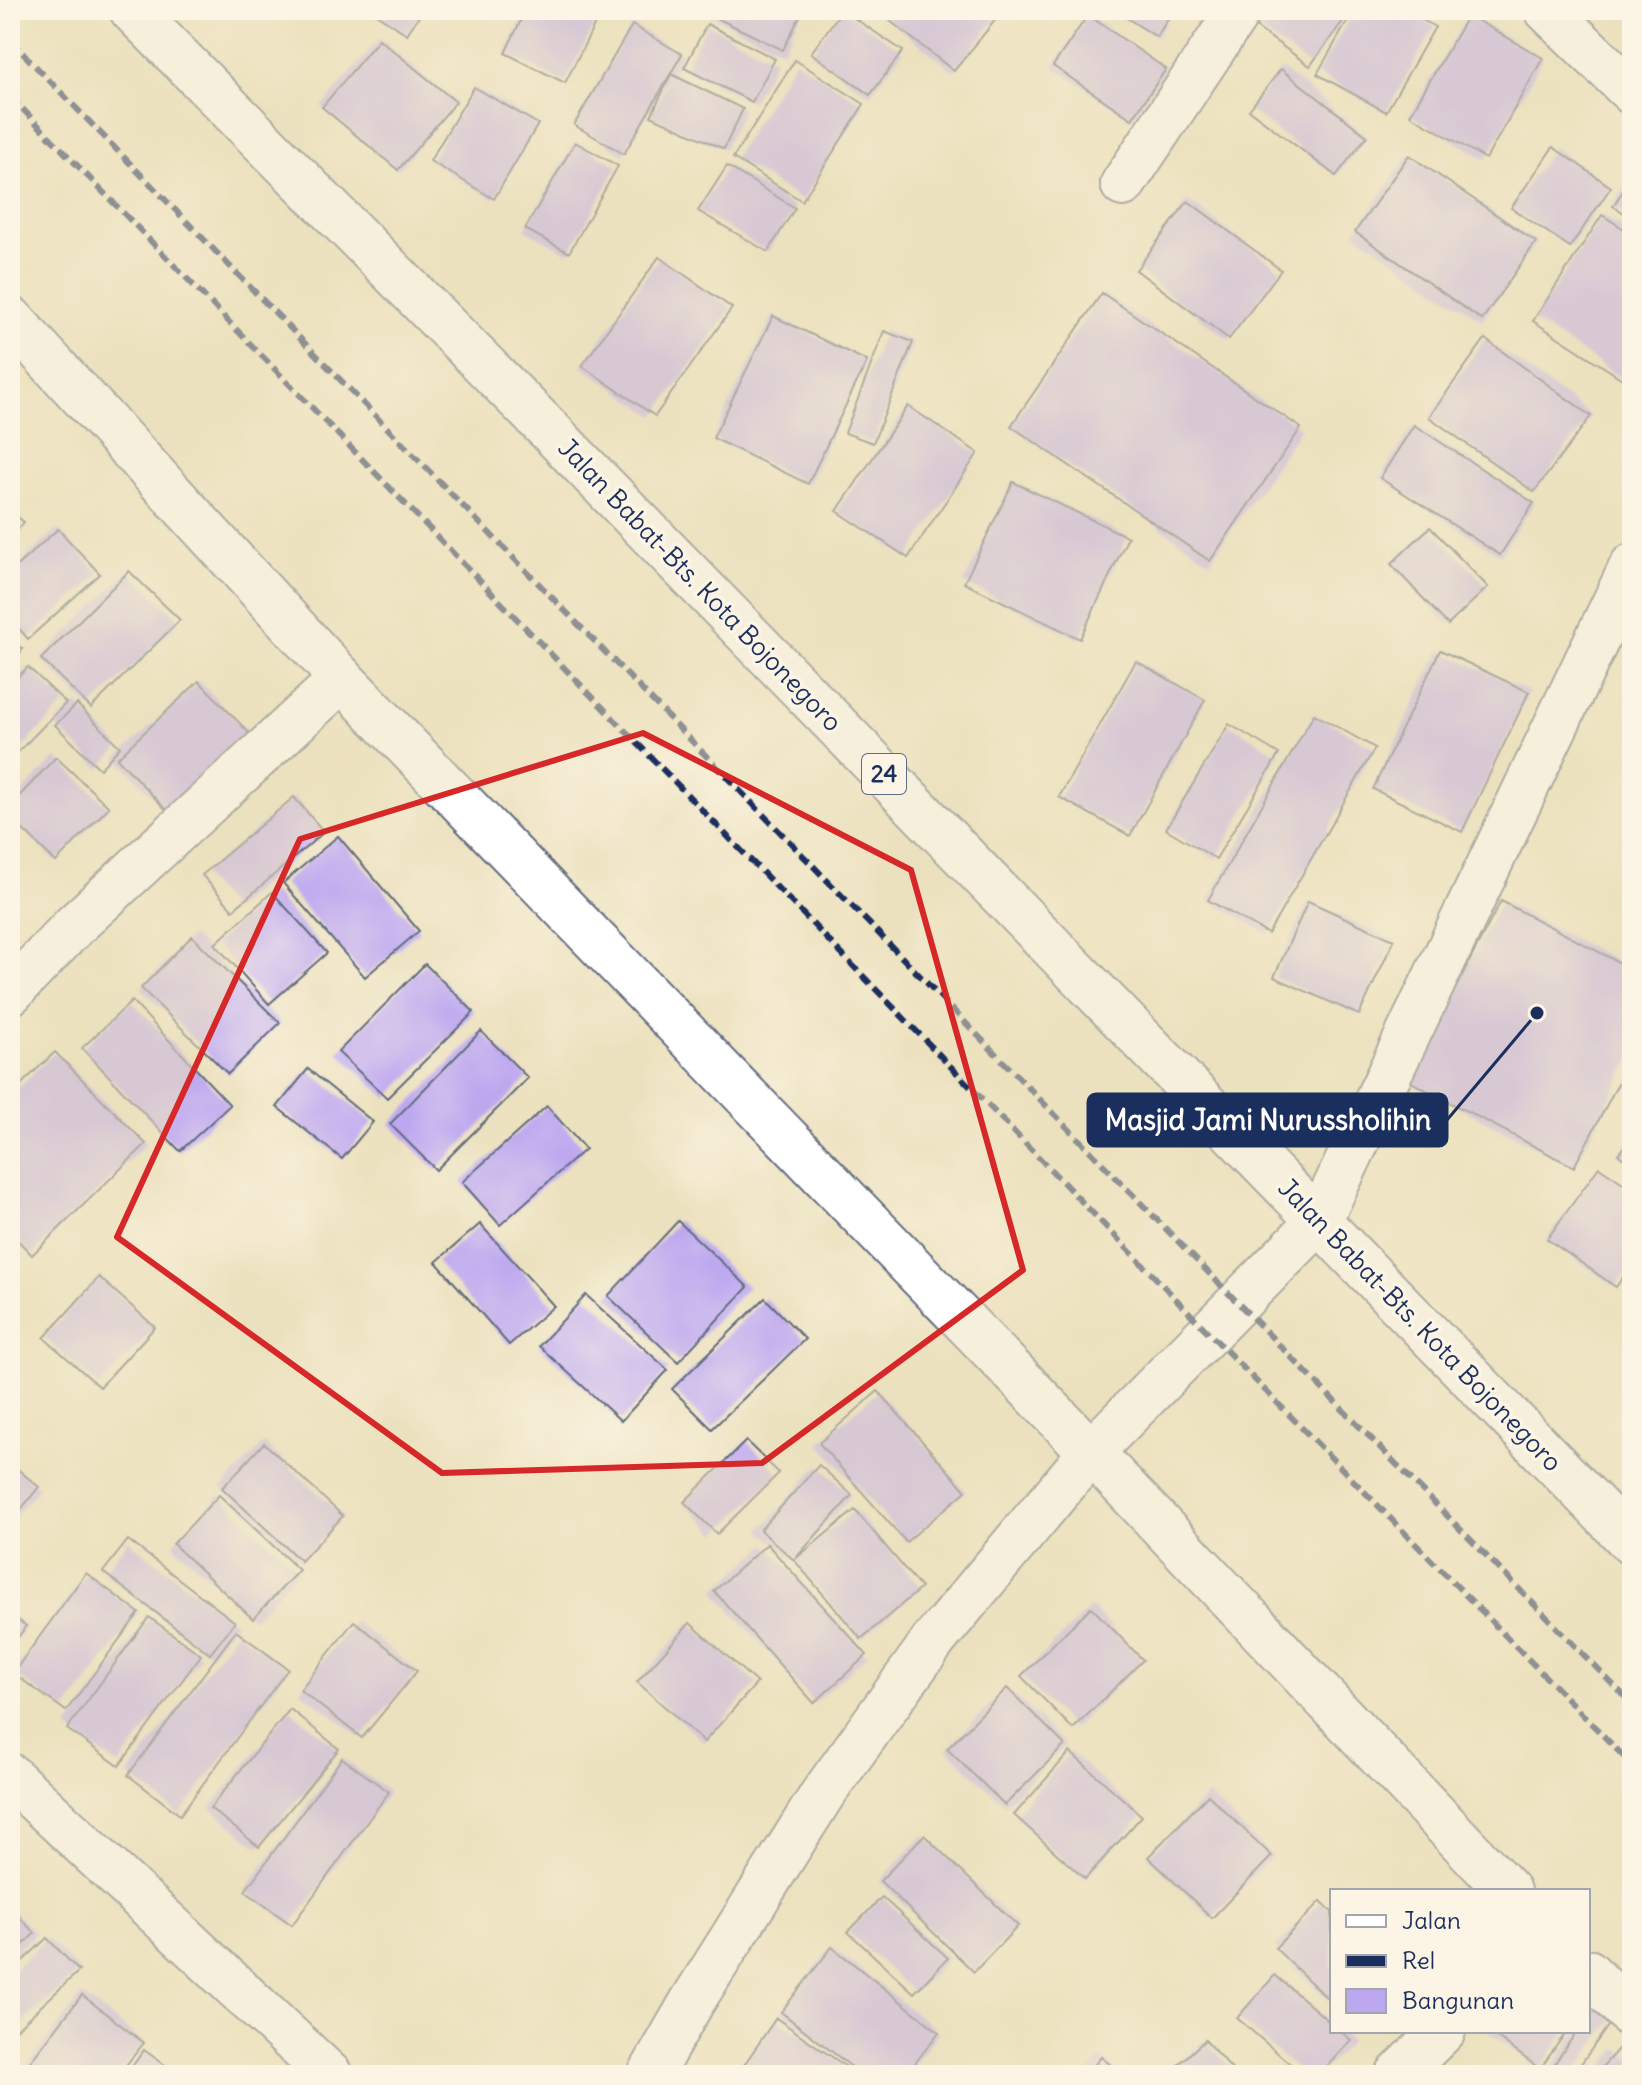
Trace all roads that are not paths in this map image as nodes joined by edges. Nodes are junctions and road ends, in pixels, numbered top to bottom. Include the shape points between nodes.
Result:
1 (132, 10) edge
2 (1239, 10) edge
3 (1547, 10) edge
4 (1632, 92) edge
5 (1123, 184) dead end
6 (10, 318) edge
7 (1632, 566) edge
8 (342, 679) junction
9 (10, 993) edge
10 (1319, 1221) junction
11 (1091, 1452) junction
12 (1632, 1543) edge
13 (10, 1776) edge
14 (1506, 1889) edge
15 (1590, 1974) edge
16 (1632, 2016) edge
17 (1441, 2033) edge
18 (330, 2075) edge
19 (650, 2075) edge
20 (1398, 2075) edge

1 - 10 main road, Jalan Babat-Bts. Kota Bojonegoro / 24
2 - 5 main road
3 - 4 main road
6 - 8 main road
7 - 10 main road
8 - 9 main road via 74,926
8 - 11 main road
10 - 11 main road
10 - 12 main road, Jalan Babat-Bts. Kota Bojonegoro / 24
11 - 14 main road
11 - 19 main road via 934,1640 822,1795
13 - 18 main road
15 - 16 main road
17 - 20 main road

